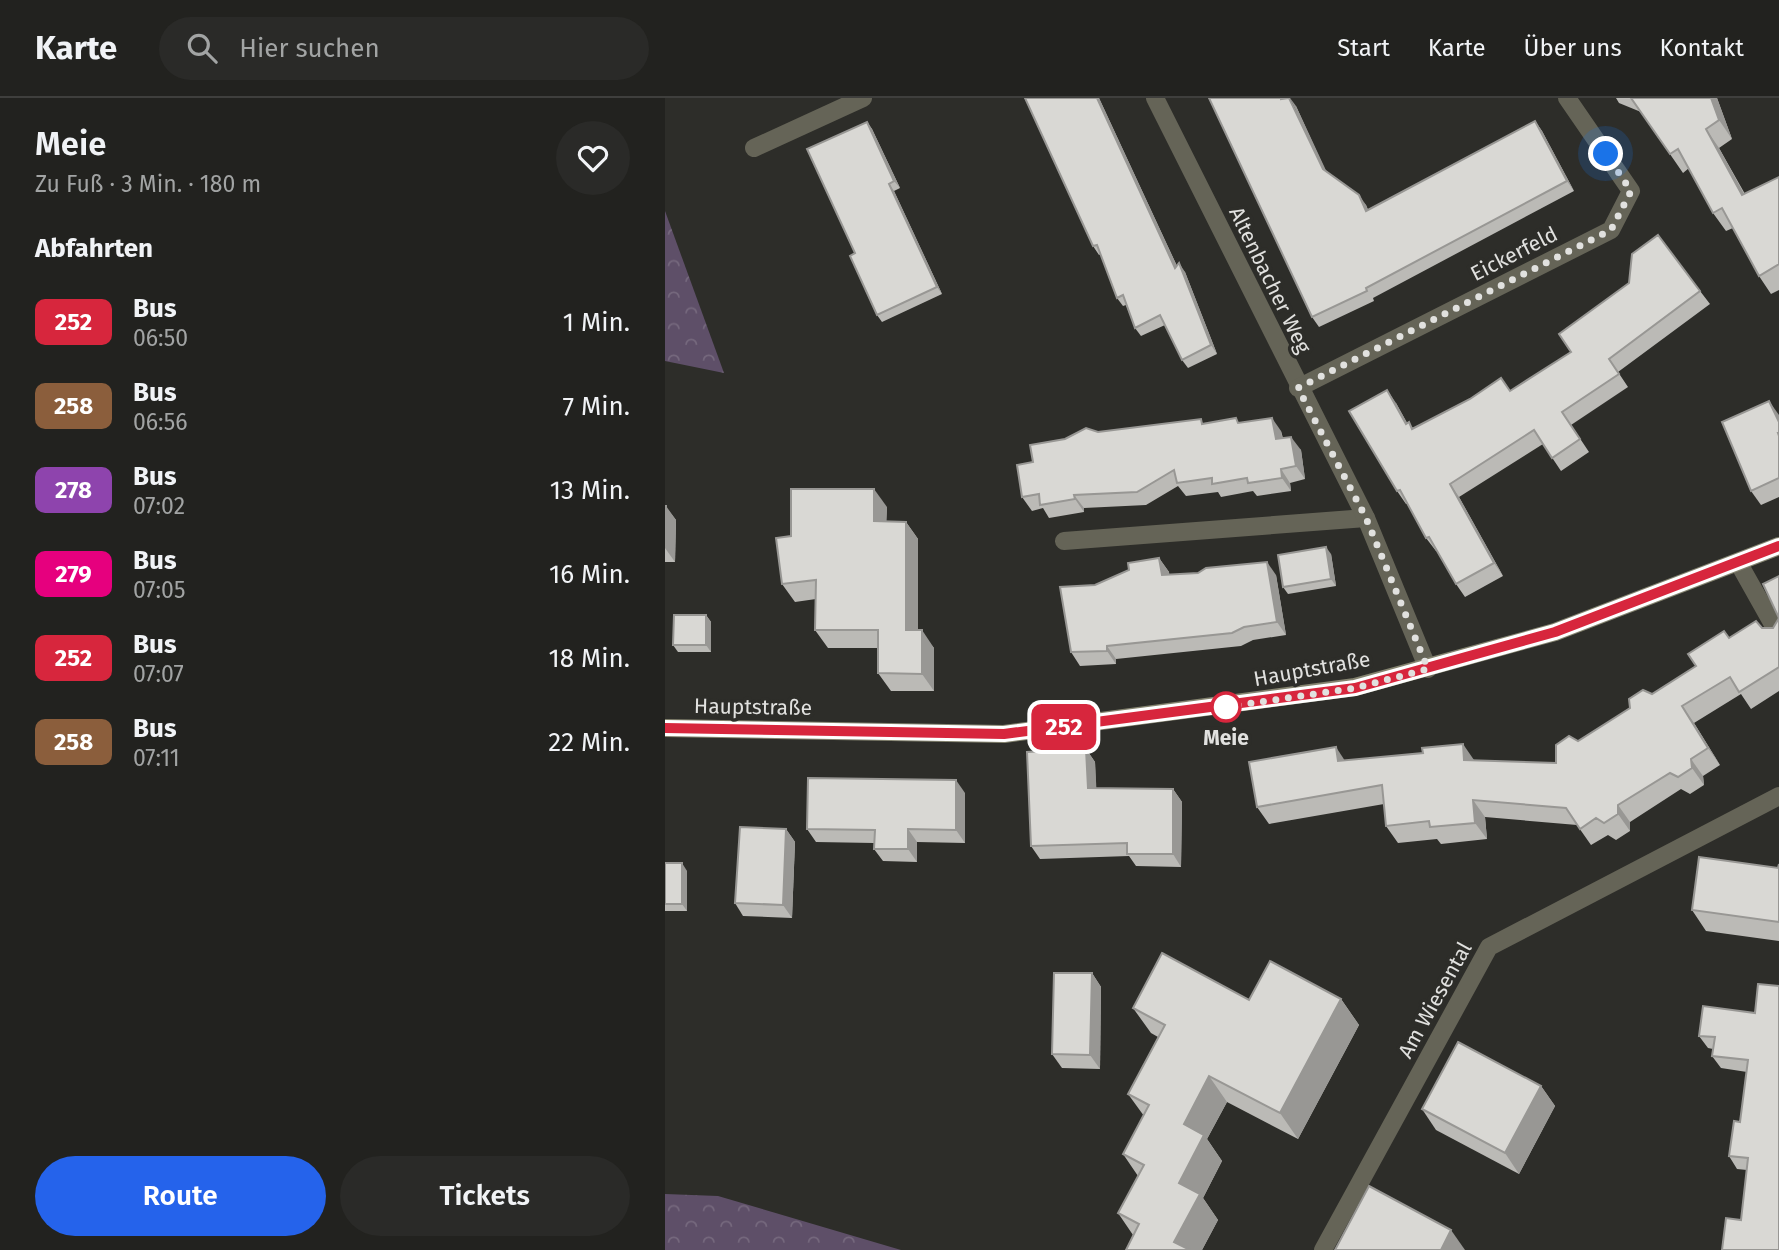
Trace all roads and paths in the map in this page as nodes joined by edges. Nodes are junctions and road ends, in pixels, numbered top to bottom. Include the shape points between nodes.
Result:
1 (863, 98) edge
2 (1155, 98) edge
3 (1567, 98) edge
4 (754, 148) dead end
5 (1298, 388) junction
6 (1366, 518) junction
7 (1064, 541) dead end
8 (1779, 546) edge
9 (1738, 562) junction
10 (1779, 635) edge
11 (1428, 669) junction
12 (665, 728) edge
13 (1779, 796) edge
14 (1323, 1250) edge

1 - 4 street
2 - 5 street, Altenbacher Weg
3 - 5 street, Eickerfeld via 1631,191 1611,230
5 - 6 street, Altenbacher Weg
6 - 7 street
6 - 11 street, Altenbacher Weg
8 - 9 main road, Hauptstraße
9 - 10 street
9 - 11 main road, Hauptstraße via 1555,632
11 - 12 main road, Hauptstraße via 1355,688 1004,734
13 - 14 street, Am Wiesental via 1489,947

